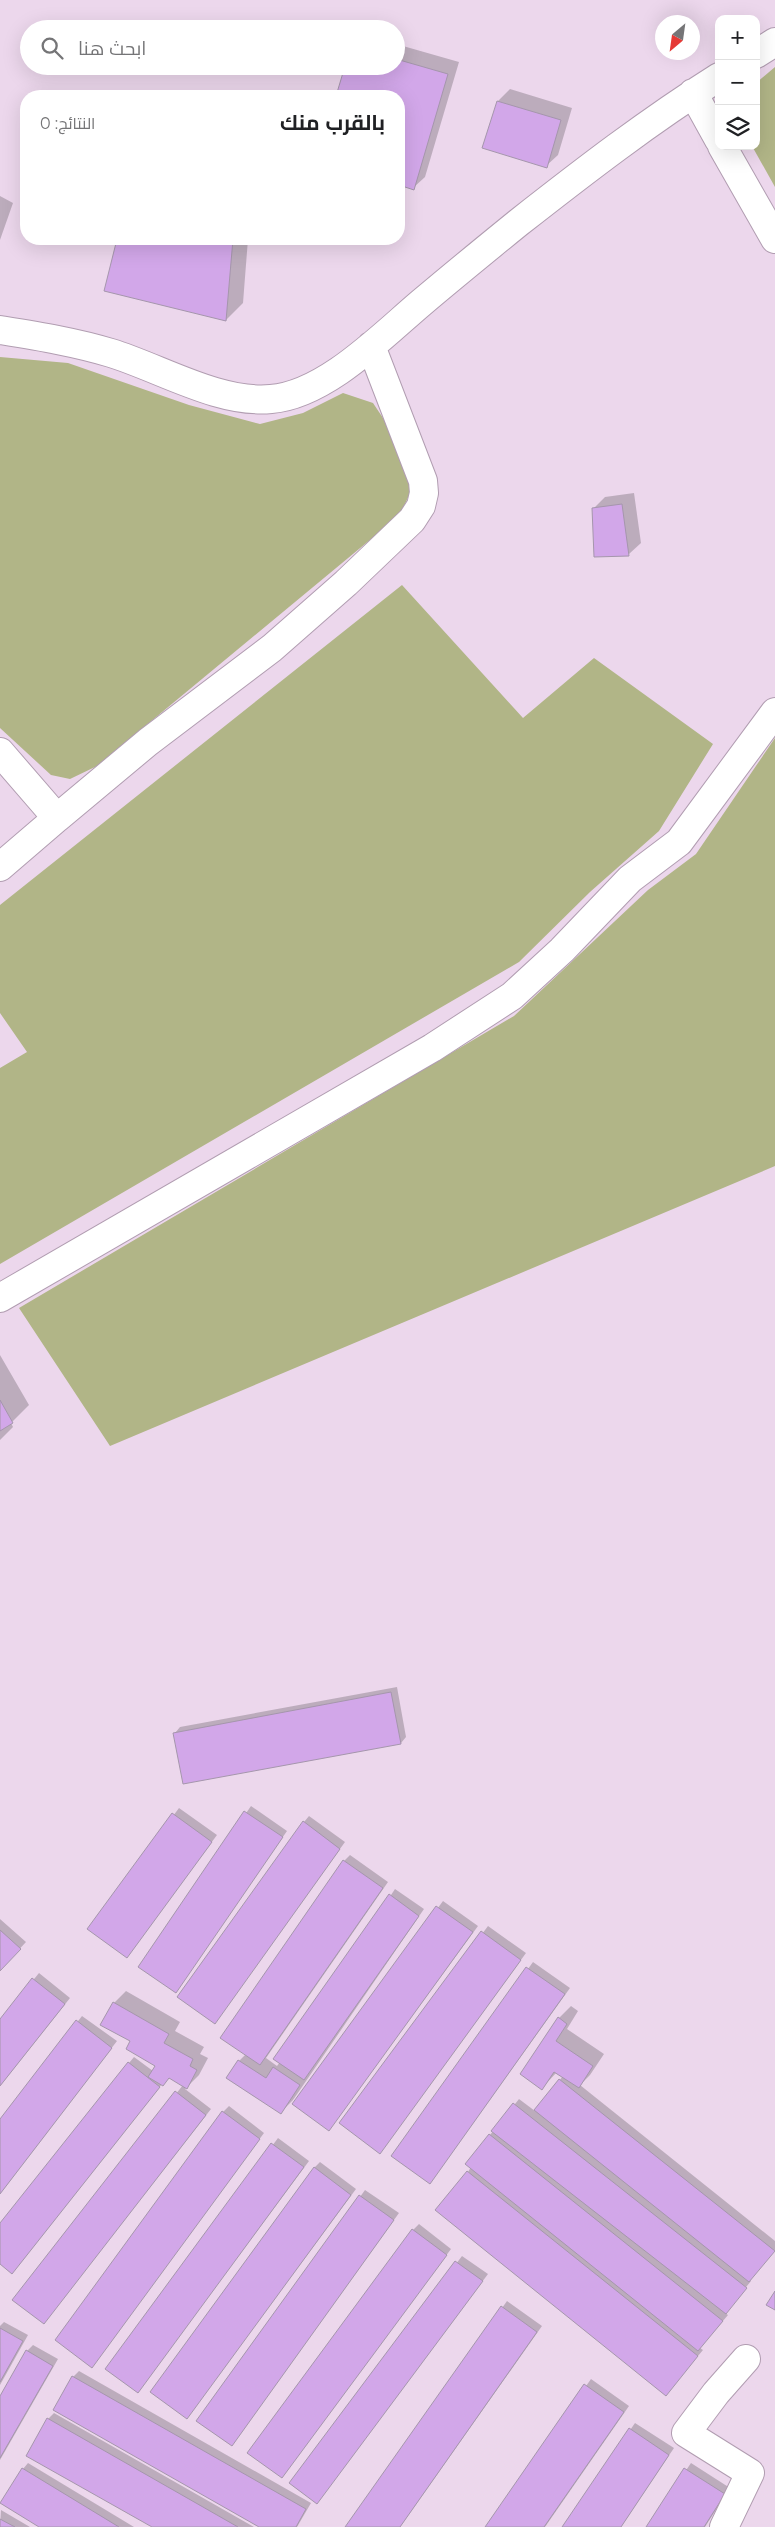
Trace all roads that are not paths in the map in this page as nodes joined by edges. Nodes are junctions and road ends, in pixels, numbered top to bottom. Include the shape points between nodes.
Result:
1 (775, 42) edge
2 (760, 51) edge
3 (715, 80) edge
4 (693, 94) junction
5 (715, 133) edge
6 (724, 150) edge
7 (775, 239) edge
8 (0, 330) edge
9 (371, 346) junction
10 (775, 712) edge
11 (0, 752) edge
12 (57, 818) junction
13 (0, 867) edge
14 (0, 1298) edge
15 (746, 2359) dead end
16 (724, 2527) edge

1 - 2 street
3 - 4 street
4 - 5 street
4 - 9 street via 518,223
6 - 7 street
8 - 9 street via 71,342 222,393 272,400 319,382
9 - 12 street via 419,467 424,494 412,520 272,648 148,742
10 - 14 street via 680,842 630,879 562,950 512,996 432,1048
11 - 12 street
12 - 13 street
15 - 16 street via 686,2433 750,2474

